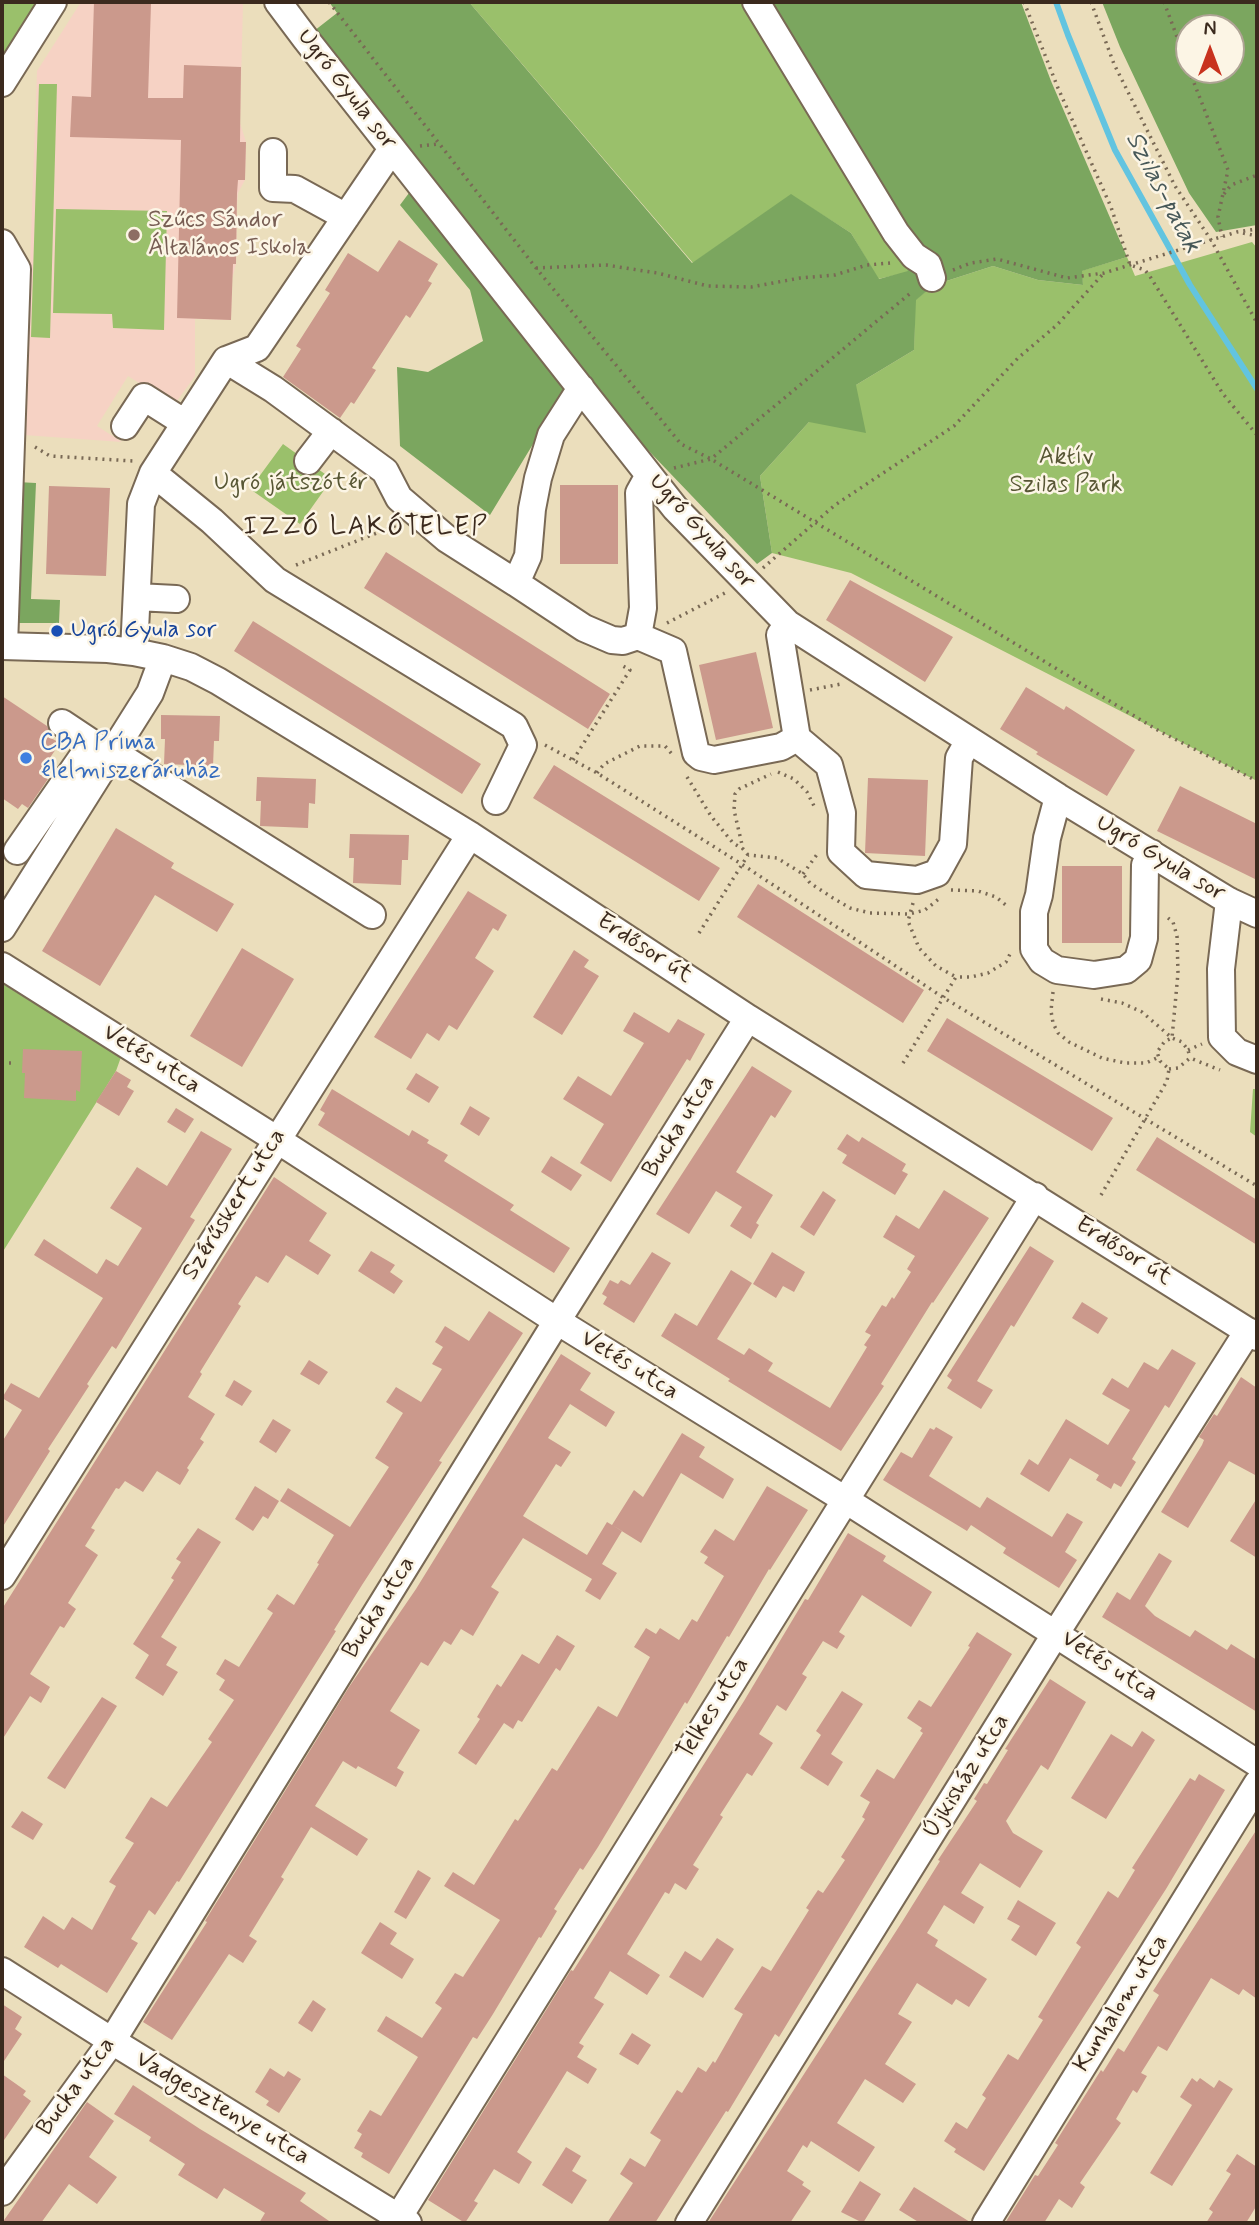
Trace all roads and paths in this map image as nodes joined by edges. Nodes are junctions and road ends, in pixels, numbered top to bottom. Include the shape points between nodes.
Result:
1 (53, 2) edge
2 (278, 2) edge
3 (329, 2) edge
4 (756, 2) edge
5 (1024, 2) edge
6 (1091, 2) edge
7 (1164, 2) edge
8 (1175, 31) edge
9 (2, 83) edge
10 (1195, 84) edge
11 (392, 149) junction
12 (272, 152) dead end
13 (1257, 175) edge
14 (1223, 195) junction
15 (346, 217) junction
16 (1257, 229) edge
17 (1237, 232) junction
18 (1257, 236) edge
19 (1222, 237) junction
20 (1211, 240) junction
21 (2, 243) edge
22 (914, 256) junction
23 (1130, 265) junction
24 (537, 268) junction
25 (1104, 273) junction
26 (933, 278) junction
27 (1257, 323) edge
28 (226, 360) junction
29 (581, 388) junction
30 (185, 424) junction
31 (125, 426) dead end
32 (331, 431) junction
33 (1257, 435) edge
34 (11, 441) junction
35 (711, 459) junction
36 (308, 461) dead end
37 (153, 473) junction
38 (649, 475) junction
39 (411, 508) junction
40 (815, 523) junction
41 (275, 580) junction
42 (746, 582) junction
43 (516, 583) junction
44 (137, 597) junction
45 (176, 598) dead end
46 (788, 624) junction
47 (638, 636) junction
48 (3, 646) edge
49 (134, 652) junction
50 (163, 658) junction
51 (617, 663) dead end
52 (856, 668) junction
53 (791, 694) junction
54 (62, 723) dead end
55 (797, 737) junction
56 (968, 742) junction
57 (523, 745) junction
58 (113, 752) junction
59 (573, 760) junction
60 (774, 761) junction
61 (692, 764) junction
62 (597, 773) junction
63 (1257, 781) edge
64 (1058, 797) junction
65 (496, 801) dead end
66 (817, 814) dead end
67 (470, 835) junction
68 (9, 847) edge
69 (743, 849) junction
70 (1151, 853) junction
71 (748, 855) dead end
72 (743, 865) junction
73 (40, 867) junction
74 (917, 880) junction
75 (1039, 895) junction
76 (1229, 901) junction
77 (1144, 910) junction
78 (1010, 913) dead end
79 (1257, 914) edge
80 (372, 915) dead end
81 (2, 928) edge
82 (699, 933) dead end
83 (1012, 948) dead end
84 (2, 966) edge
85 (956, 977) junction
86 (1053, 990) dead end
87 (944, 998) junction
88 (748, 1018) junction
89 (1172, 1038) junction
90 (1159, 1057) junction
91 (1190, 1058) junction
92 (1257, 1060) edge
93 (2, 1063) edge
94 (11, 1063) dead end
95 (903, 1063) dead end
96 (1169, 1069) junction
97 (1222, 1070) dead end
98 (1144, 1118) junction
99 (276, 1139) junction
100 (1257, 1186) edge
101 (1101, 1195) dead end
102 (1035, 1196) junction
103 (557, 1321) junction
104 (1252, 1334) edge
105 (844, 1499) junction
106 (2, 1576) edge
107 (1056, 1633) junction
108 (1257, 1763) edge
109 (1257, 1784) edge
110 (2, 1970) edge
111 (112, 2041) junction
112 (2, 2192) edge
113 (401, 2221) edge
114 (689, 2223) edge
115 (986, 2223) edge

1 - 9 street
2 - 11 street, Ugró Gyula sor
3 - 24 path
4 - 22 street
5 - 23 path via 1111,207
6 - 20 path via 1114,64 1175,186
7 - 8 path
10 - 14 path via 1228,170
11 - 15 street
11 - 29 street, Ugró Gyula sor
12 - 15 street via 272,188 295,189
13 - 14 path via 1231,185
14 - 19 path via 1218,217
15 - 28 street via 257,348
16 - 17 path
17 - 18 path
17 - 19 path
19 - 20 path
20 - 23 path
20 - 27 path
21 - 34 street via 17,269
22 - 24 path via 751,288 708,286 606,265
22 - 26 street via 928,265
23 - 25 path
23 - 33 path via 1151,278 1223,394
24 - 35 path via 681,444
25 - 26 path via 1067,278 997,259 971,263
25 - 40 path via 954,426
26 - 35 path
28 - 30 street
28 - 32 street
29 - 38 street, Ugró Gyula sor
29 - 43 street via 551,435 534,499 528,556
30 - 31 street via 144,397
30 - 37 street
32 - 36 street
32 - 39 street via 385,471 399,498
34 - 37 path via 24,441 50,456 133,461
34 - 48 street
35 - 38 path
35 - 40 path
37 - 41 street via 212,520
37 - 44 street via 141,504
38 - 42 street, Ugró Gyula sor
38 - 47 street via 639,493 643,608
39 - 41 path via 400,524 283,571
39 - 43 street via 447,539
40 - 42 path
40 - 63 path via 1159,731
41 - 57 street via 514,726
42 - 46 street, Ugró Gyula sor
42 - 47 path
43 - 47 street via 584,628 612,640
44 - 45 street
44 - 49 street
46 - 52 street, Ugró Gyula sor
46 - 53 street via 780,635
47 - 61 street via 673,651 696,753
48 - 49 street, Erdősor út
49 - 50 street, Erdősor út
50 - 58 street via 150,693
50 - 67 street, Erdősor út via 218,681
51 - 59 path via 630,670
52 - 53 path via 845,683
52 - 56 street, Ugró Gyula sor
53 - 55 street
54 - 68 street via 92,743
55 - 60 street via 780,747
55 - 74 street via 830,765 842,813 841,852 866,875
56 - 64 street, Ugró Gyula sor
56 - 74 street via 959,758 953,844 937,873
57 - 59 path via 543,744
57 - 65 street
58 - 73 street
58 - 80 street
59 - 62 path
60 - 61 street
60 - 66 path via 807,792
60 - 69 path via 735,794
61 - 62 path via 665,746 639,746 604,764
61 - 69 path via 711,816
62 - 72 path
64 - 70 street, Ugró Gyula sor
64 - 75 street
67 - 88 street, Erdősor út
67 - 99 street, Szérűskert utca
68 - 73 street
69 - 71 path
70 - 76 street, Ugró Gyula sor
70 - 77 street via 1145,865
72 - 82 path
72 - 87 path
73 - 81 street
74 - 85 path via 908,922 911,933 928,959
75 - 77 street via 1034,949 1057,970 1094,975 1126,970 1138,960
75 - 78 path via 1027,895 1007,906
76 - 79 street, Ugró Gyula sor
76 - 92 street via 1221,969 1222,1037 1237,1052
77 - 89 path via 1173,922 1177,936
83 - 85 path via 1000,967
84 - 99 street, Vetés utca
85 - 87 path
86 - 90 path via 1053,1023 1069,1042 1125,1063 1146,1063
87 - 95 path
87 - 98 path
88 - 102 street, Erdősor út
88 - 103 street, Bucka utca
89 - 90 path via 1161,1046
89 - 91 path via 1182,1042
90 - 96 path
91 - 96 path
91 - 97 path
93 - 94 path
96 - 98 path via 1167,1081
98 - 100 path
98 - 101 path
99 - 103 street, Vetés utca
99 - 106 street, Szérűskert utca
102 - 104 street, Erdősor út
102 - 105 street, Telkes utca
103 - 105 street, Vetés utca
103 - 111 street, Bucka utca
104 - 107 street, Újkisház utca
105 - 107 street, Vetés utca
105 - 113 street, Telkes utca
107 - 108 street, Vetés utca
107 - 114 street, Újkisház utca
109 - 115 street, Kunhalom utca
110 - 111 street, Vadgesztenye utca
111 - 112 street, Bucka utca
111 - 113 street, Vadgesztenye utca

